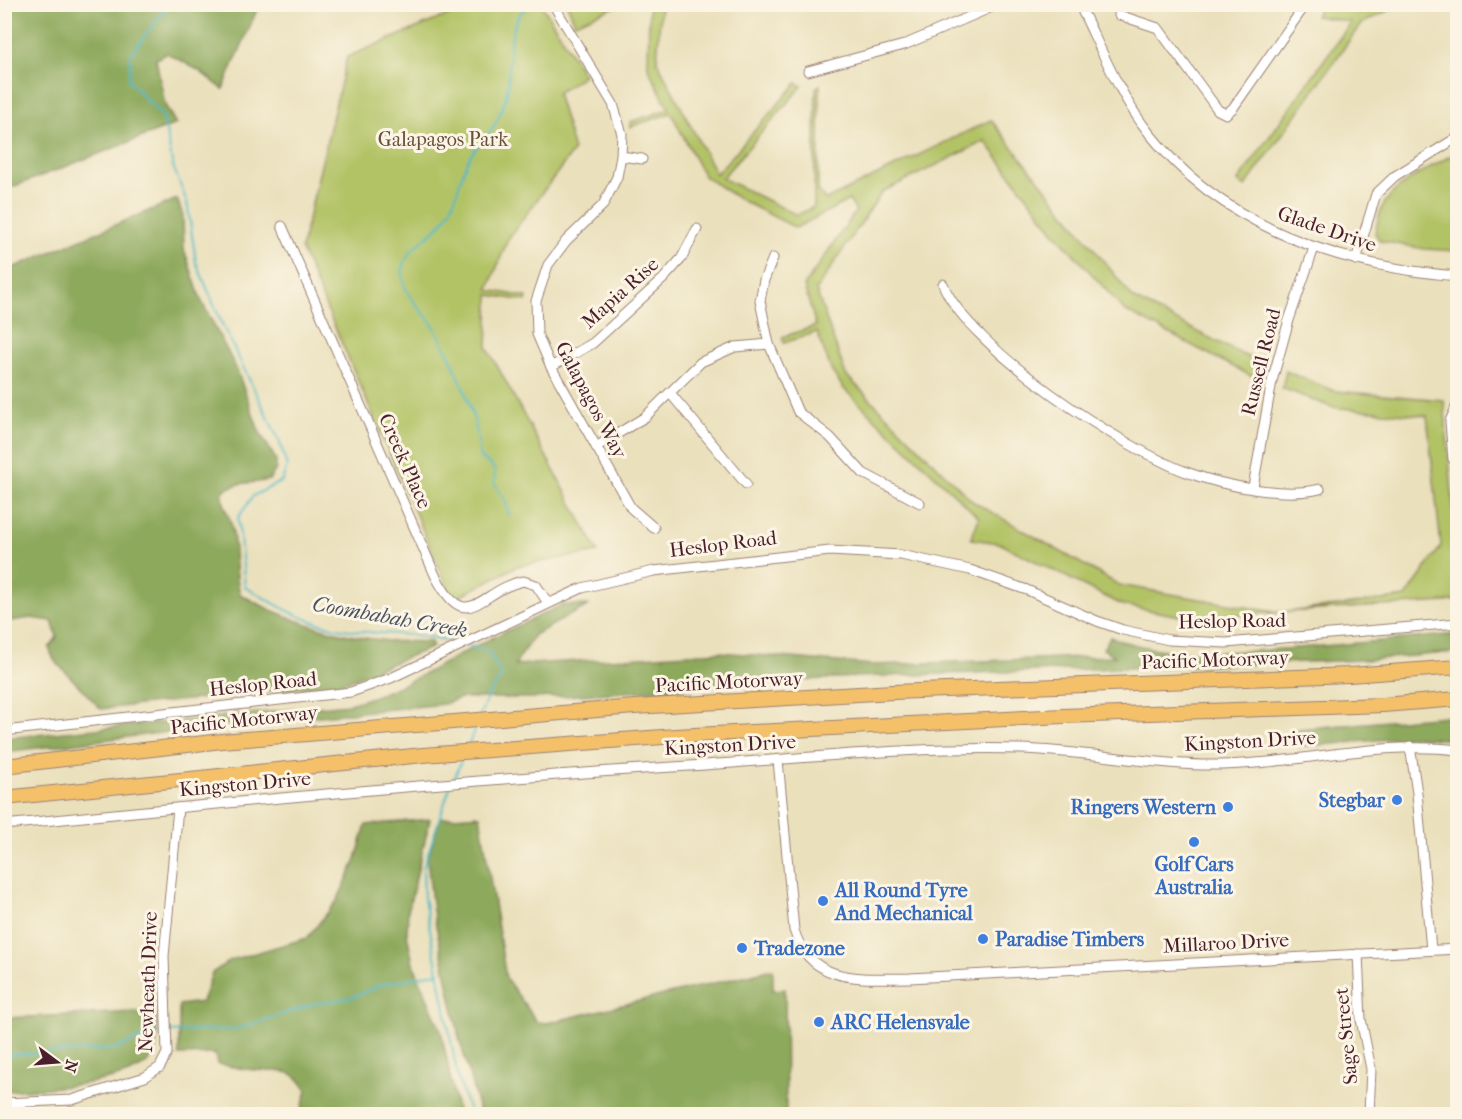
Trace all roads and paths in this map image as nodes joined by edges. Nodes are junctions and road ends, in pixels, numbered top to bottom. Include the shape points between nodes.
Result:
1 (999, 4) edge
2 (1079, 4) edge
3 (1306, 4) edge
4 (553, 5) edge
5 (1119, 15) dead end
6 (808, 71) dead end
7 (1458, 137) edge
8 (621, 156) junction
9 (642, 159) dead end
10 (282, 226) dead end
11 (697, 229) dead end
12 (1314, 248) junction
13 (773, 258) dead end
14 (1356, 260) junction
15 (1458, 276) edge
16 (943, 284) dead end
17 (769, 344) junction
18 (551, 367) junction
19 (670, 393) junction
20 (1458, 403) edge
21 (596, 447) junction
22 (1453, 459) dead end
23 (746, 484) dead end
24 (1253, 487) junction
25 (1320, 489) dead end
26 (920, 503) dead end
27 (654, 528) dead end
28 (548, 603) junction
29 (1458, 623) edge
30 (1458, 667) edge
31 (1458, 699) edge
32 (4, 731) edge
33 (1410, 746) junction
34 (1458, 750) edge
35 (778, 760) junction
36 (4, 766) edge
37 (4, 798) edge
38 (178, 808) junction
39 (4, 825) edge
40 (1458, 949) edge
41 (1431, 950) junction
42 (1358, 954) junction
43 (4, 1103) edge
44 (1369, 1114) edge

1 - 6 street via 904,45
2 - 12 street, Glade Drive via 1147,131 1176,165 1250,219
3 - 5 street via 1226,114 1218,110 1158,28
4 - 8 street, Galapagos Way via 613,104 622,134
7 - 14 street via 1395,176 1376,194
8 - 9 street
8 - 18 street, Galapagos Way via 617,177 603,205 557,252 541,281 536,300 537,334
10 - 28 street, Creek Place via 435,575 451,603 470,607 523,580 536,585
11 - 18 street, Mapia Rise via 681,259 663,279 592,343
12 - 14 street, Glade Drive
12 - 24 street, Russell Road via 1272,381
13 - 17 street via 760,301
14 - 15 street, Glade Drive
16 - 24 street via 951,303 1006,358 1098,426 1190,474
17 - 19 street via 735,347 701,362
17 - 26 street via 798,412 830,437 863,473
18 - 21 street, Galapagos Way
19 - 21 street via 645,417
19 - 23 street
20 - 22 street via 1450,421
21 - 27 street, Galapagos Way via 631,508
24 - 25 street via 1303,493
28 - 29 street, Heslop Road via 628,575 791,554 861,551 970,570 1097,621 1169,640 1226,643
28 - 32 street, Heslop Road via 375,685 337,694
30 - 36 highway, Pacific Motorway via 1350,675 893,692 532,714 222,741
31 - 37 highway via 1371,706 794,729 526,747
33 - 34 street, Kingston Drive
33 - 35 street, Kingston Drive via 1223,765 1149,763 1020,749
33 - 41 street via 1418,793
35 - 38 street, Kingston Drive via 511,778
35 - 42 street, Millaroo Drive via 794,930 804,954 831,973 910,978
38 - 39 street, Kingston Drive
38 - 43 street, Newheath Drive via 164,956 168,1018 164,1061 145,1077 72,1100
40 - 41 street, Millaroo Drive
41 - 42 street, Millaroo Drive
42 - 44 street, Sage Street via 1361,1019 1371,1069

